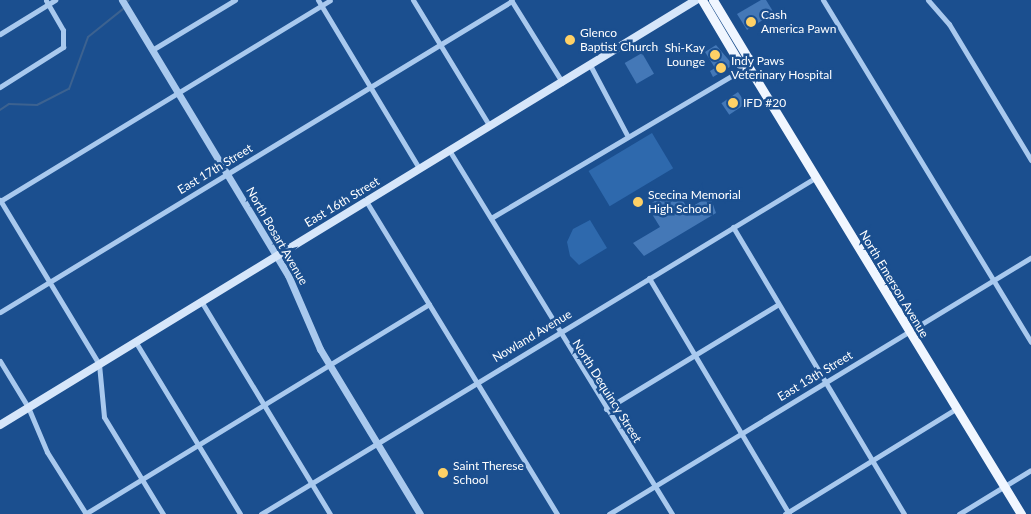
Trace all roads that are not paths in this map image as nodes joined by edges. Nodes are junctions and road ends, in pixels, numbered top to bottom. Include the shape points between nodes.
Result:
1 (56, 0) edge
2 (122, 0) edge
3 (235, 0) edge
4 (318, 0) edge
5 (330, 0) edge
6 (413, 0) edge
7 (512, 0) edge
8 (696, 0) edge
9 (702, 0) edge
10 (713, 0) edge
11 (824, 0) edge
12 (928, 0) edge
13 (47, 2) edge
14 (321, 6) junction
15 (0, 34) edge
16 (440, 44) junction
17 (152, 50) junction
18 (590, 64) junction
19 (748, 66) junction
20 (562, 82) junction
21 (0, 87) edge
22 (370, 87) junction
23 (177, 92) junction
24 (490, 125) junction
25 (628, 135) junction
26 (449, 150) junction
27 (1031, 160) edge
28 (418, 168) junction
29 (227, 174) junction
30 (815, 178) junction
31 (0, 200) edge
32 (366, 200) junction
33 (491, 218) junction
34 (733, 227) junction
35 (276, 255) junction
36 (1031, 257) edge
37 (649, 278) junction
38 (993, 280) junction
39 (50, 281) junction
40 (201, 301) junction
41 (429, 304) junction
42 (777, 305) junction
43 (0, 312) edge
44 (908, 331) junction
45 (559, 332) junction
46 (135, 342) junction
47 (1031, 342) edge
48 (694, 356) junction
49 (0, 360) edge
50 (99, 364) junction
51 (329, 365) junction
52 (476, 381) junction
53 (824, 382) junction
54 (264, 405) junction
55 (28, 407) junction
56 (606, 409) junction
57 (956, 409) junction
58 (0, 425) edge
59 (740, 434) junction
60 (376, 443) junction
61 (198, 445) junction
62 (872, 461) junction
63 (1031, 470) edge
64 (142, 479) junction
65 (311, 483) junction
66 (655, 486) junction
67 (1003, 487) junction
68 (787, 513) edge
69 (85, 514) edge
70 (163, 514) edge
71 (240, 514) edge
72 (261, 514) edge
73 (330, 514) edge
74 (420, 514) edge
75 (557, 514) edge
76 (609, 514) edge
77 (672, 514) edge
78 (904, 514) edge
79 (959, 514) edge
80 (1021, 514) edge

1 - 13 street
2 - 17 street, North Bosart Avenue
3 - 17 street
4 - 14 street
5 - 14 street
6 - 16 street
7 - 16 street, East 17th Street
7 - 20 street
8 - 18 main road, East 16th Street
9 - 19 main road, North Emerson Avenue via 740,64
10 - 19 main road, North Emerson Avenue via 748,58
11 - 38 street
12 - 27 street via 949,24
13 - 15 street
13 - 21 street via 61,24 65,41 61,49
14 - 22 street
14 - 23 street
16 - 22 street, East 17th Street
16 - 24 street
17 - 23 street, North Bosart Avenue
18 - 20 main road, East 16th Street
18 - 25 street
19 - 25 street
19 - 30 main road, North Emerson Avenue
20 - 24 main road, East 16th Street
22 - 28 street
22 - 29 street, East 17th Street
23 - 29 street, North Bosart Avenue
23 - 31 street
24 - 26 main road, East 16th Street
25 - 33 street
26 - 28 main road, East 16th Street
26 - 33 street, North Dequincy Street
28 - 32 main road, East 16th Street
29 - 35 street, North Bosart Avenue
29 - 39 street, East 17th Street
30 - 34 street, Nowland Avenue
30 - 44 main road, North Emerson Avenue
31 - 39 street
32 - 35 main road, East 16th Street
32 - 41 street
33 - 45 street, North Dequincy Street
34 - 37 street, Nowland Avenue
34 - 42 street
35 - 40 main road, East 16th Street
35 - 51 street, North Bosart Avenue
36 - 38 street, East 13th Street
37 - 45 street, Nowland Avenue
37 - 48 street
38 - 44 street, East 13th Street
38 - 47 street
39 - 43 street, East 17th Street
39 - 50 street
40 - 46 main road, East 16th Street
40 - 54 street
41 - 51 street
41 - 52 street
42 - 48 street
42 - 53 street
44 - 53 street, East 13th Street
44 - 57 main road, North Emerson Avenue
45 - 52 street, Nowland Avenue
45 - 56 street, North Dequincy Street
46 - 50 main road, East 16th Street
46 - 61 street
48 - 56 street
48 - 59 street
49 - 55 street
50 - 55 main road, East 16th Street
50 - 64 street via 104,417
51 - 54 street
51 - 60 street, North Bosart Avenue
52 - 60 street, Nowland Avenue
52 - 75 street
53 - 59 street, East 13th Street
53 - 62 street
54 - 61 street
54 - 65 street
55 - 58 main road, East 16th Street
55 - 69 street via 47,452
56 - 66 street, North Dequincy Street
57 - 62 street
57 - 67 main road, North Emerson Avenue
59 - 66 street, East 13th Street
59 - 68 street
60 - 65 street, Nowland Avenue
60 - 74 street, North Bosart Avenue
61 - 64 street
61 - 71 street
62 - 68 street
62 - 78 street
63 - 67 street
64 - 69 street
64 - 70 street
65 - 72 street, Nowland Avenue
65 - 73 street
66 - 76 street, East 13th Street
66 - 77 street, North Dequincy Street
67 - 79 street
67 - 80 main road, North Emerson Avenue

